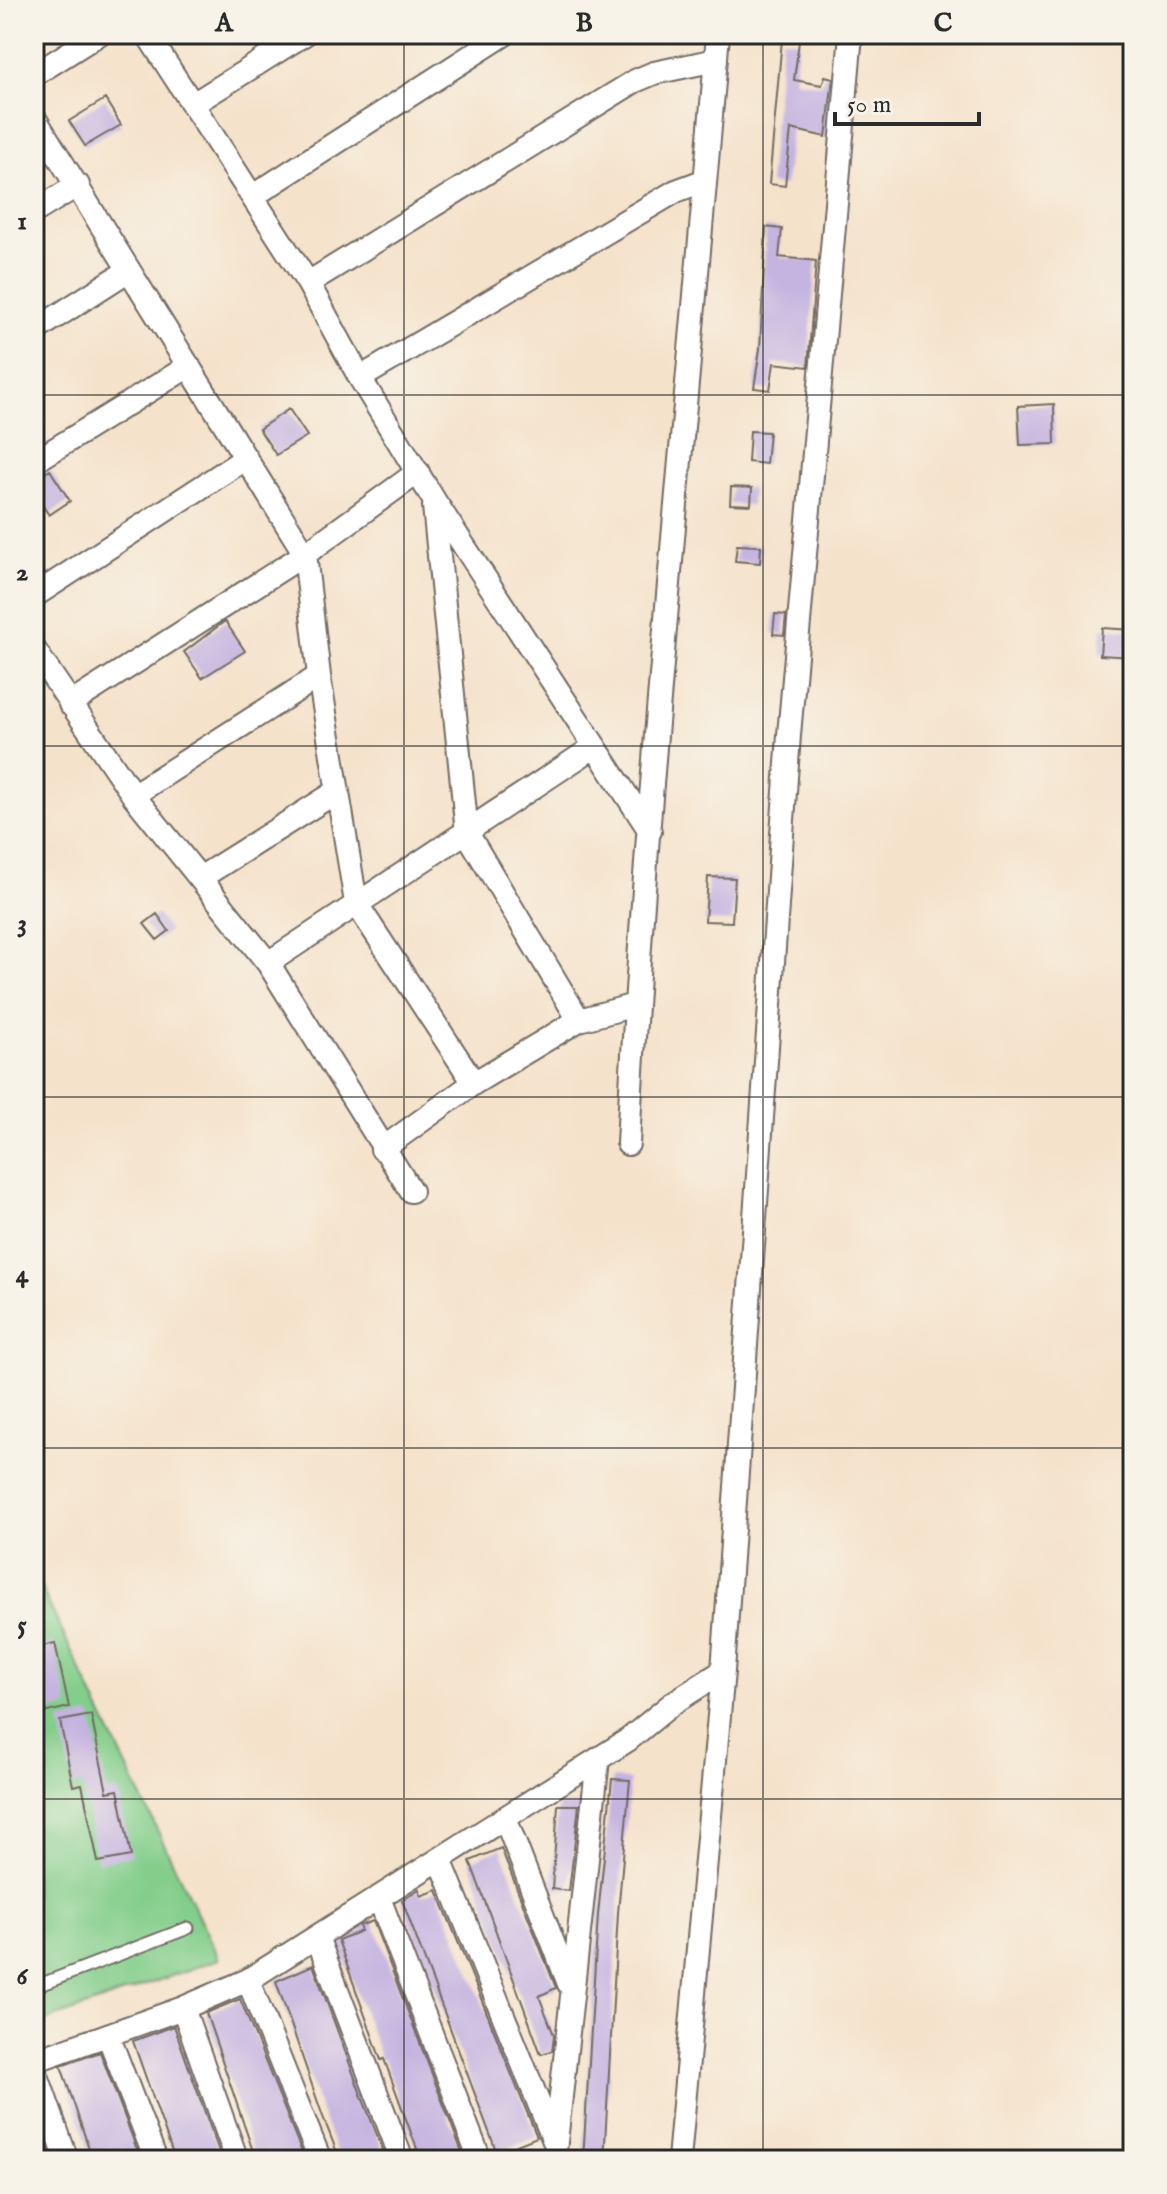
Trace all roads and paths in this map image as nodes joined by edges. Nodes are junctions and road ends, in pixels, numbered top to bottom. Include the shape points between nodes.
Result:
1 (99, 34) edge
2 (147, 34) edge
3 (305, 34) edge
4 (505, 34) edge
5 (718, 34) edge
6 (851, 34) edge
7 (716, 60) junction
8 (34, 75) edge
9 (193, 104) junction
10 (34, 117) edge
11 (703, 181) junction
12 (78, 185) junction
13 (253, 196) junction
14 (34, 212) edge
15 (129, 270) junction
16 (308, 283) junction
17 (34, 331) edge
18 (189, 366) junction
19 (360, 378) junction
20 (246, 458) junction
21 (34, 462) edge
22 (418, 472) junction
23 (434, 500) junction
24 (305, 554) junction
25 (34, 596) edge
26 (34, 649) edge
27 (319, 676) junction
28 (70, 704) junction
29 (594, 747) junction
30 (336, 792) junction
31 (133, 795) junction
32 (650, 831) junction
33 (467, 833) junction
34 (200, 878) junction
35 (356, 903) junction
36 (268, 963) junction
37 (635, 1005) junction
38 (579, 1020) junction
39 (474, 1083) junction
40 (628, 1144) dead end
41 (382, 1149) junction
42 (411, 1191) dead end
43 (723, 1671) junction
44 (598, 1759) junction
45 (505, 1818) junction
46 (440, 1859) junction
47 (379, 1898) junction
48 (188, 1928) dead end
49 (317, 1937) junction
50 (248, 1980) junction
51 (34, 1987) edge
52 (571, 1989) junction
53 (183, 2008) junction
54 (108, 2035) junction
55 (34, 2064) edge
56 (554, 2151) edge
57 (67, 2160) edge
58 (156, 2160) edge
59 (237, 2160) edge
60 (320, 2160) edge
61 (402, 2160) edge
62 (480, 2160) edge
63 (679, 2160) edge

1 - 8 street
2 - 9 street
3 - 9 street
4 - 13 street
5 - 7 street
6 - 43 street via 789,735
7 - 11 street
7 - 16 street via 635,81
9 - 13 street
10 - 12 street
11 - 19 street via 676,191
11 - 32 street
12 - 14 street
12 - 15 street
13 - 16 street
15 - 17 street
15 - 18 street
16 - 19 street
18 - 20 street
18 - 21 street
19 - 22 street
20 - 24 street
20 - 25 street
22 - 23 street
22 - 24 street
23 - 29 street
23 - 33 street
24 - 27 street
24 - 28 street
26 - 28 street
27 - 30 street
27 - 31 street
28 - 31 street
29 - 32 street
29 - 33 street
30 - 34 street
30 - 35 street
31 - 34 street
32 - 37 street
33 - 35 street
33 - 38 street
34 - 36 street
35 - 36 street
35 - 39 street
36 - 41 street
37 - 38 street
37 - 40 street
38 - 39 street
39 - 41 street
41 - 42 street
43 - 44 street
43 - 63 street
44 - 45 street
44 - 52 street
45 - 46 street
45 - 52 street
46 - 47 street
46 - 56 street
47 - 49 street
47 - 62 street
48 - 51 lane
49 - 50 street
49 - 61 street
50 - 53 street
50 - 60 street
52 - 56 street
53 - 54 street
53 - 59 street
54 - 55 street
54 - 58 street
55 - 57 street

